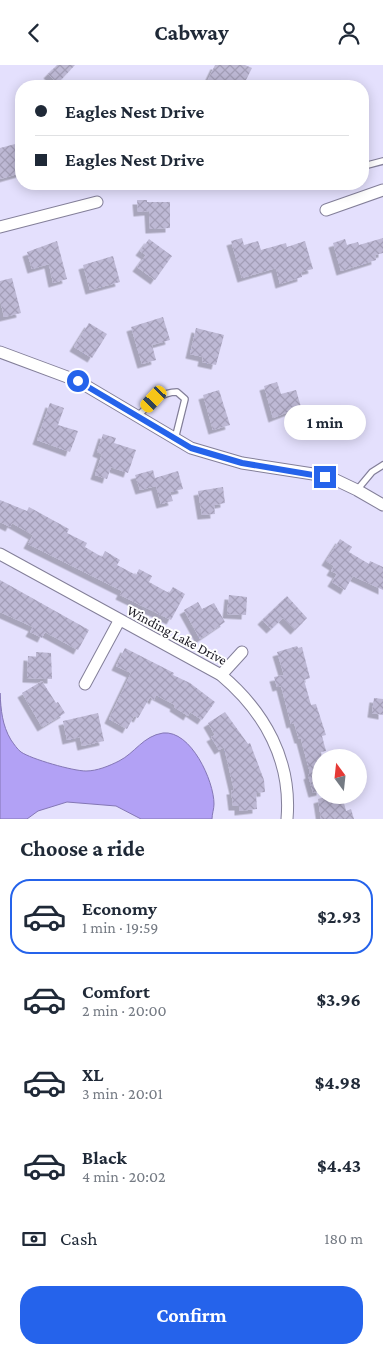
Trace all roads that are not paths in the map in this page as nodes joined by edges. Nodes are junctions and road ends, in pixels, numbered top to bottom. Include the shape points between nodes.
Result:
1 (383, 161) edge
2 (369, 165) edge
3 (383, 190) edge
4 (97, 202) dead end
5 (326, 210) dead end
6 (0, 227) edge
7 (0, 353) edge
8 (137, 417) junction
9 (175, 439) junction
10 (383, 465) edge
11 (357, 489) junction
12 (383, 505) edge
13 (0, 554) edge
14 (119, 621) junction
15 (242, 652) dead end
16 (221, 675) junction
17 (85, 684) dead end
18 (287, 819) edge

1 - 2 lane
3 - 5 street
4 - 6 street
7 - 8 street via 78,381
8 - 9 street
8 - 9 lane via 154,399 167,392 177,392 185,399
9 - 11 street via 191,448 242,463 313,474
10 - 11 lane
11 - 12 street
13 - 14 street, Winding Lake Drive
14 - 16 street, Winding Lake Drive
14 - 17 street
15 - 16 street
16 - 18 street, Winding Lake Drive via 244,696 270,733 284,769

